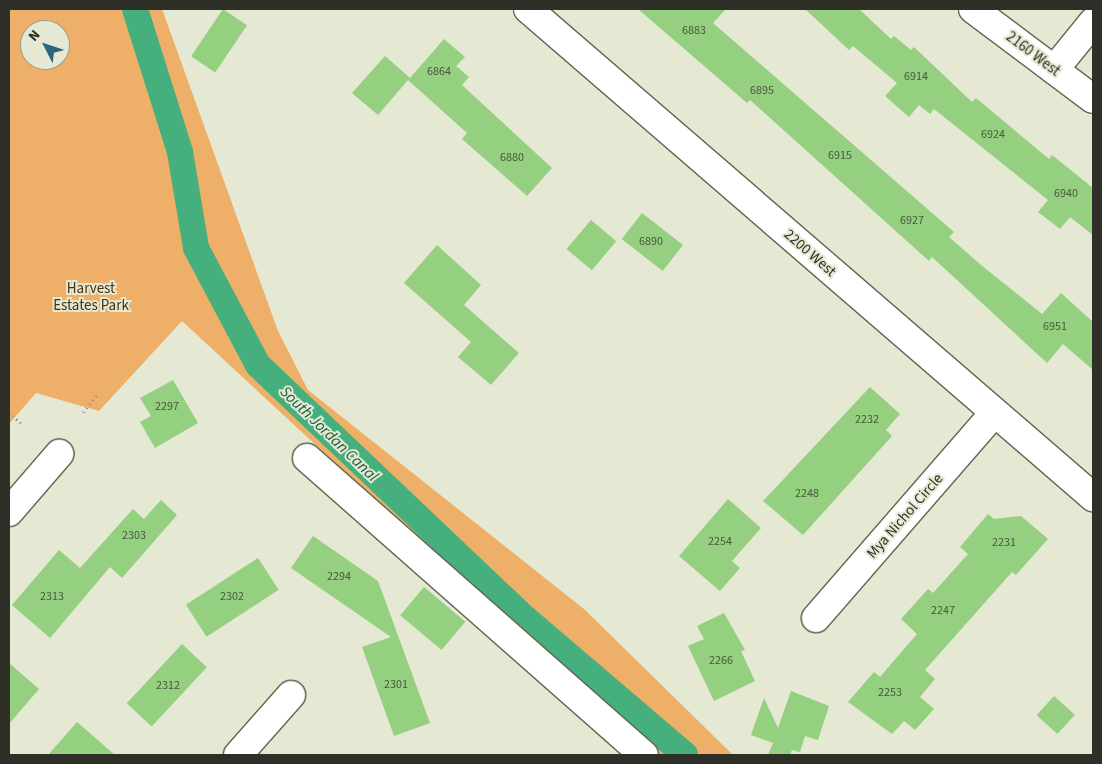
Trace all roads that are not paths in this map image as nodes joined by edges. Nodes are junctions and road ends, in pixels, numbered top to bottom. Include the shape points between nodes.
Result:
1 (528, 9) edge
2 (973, 9) edge
3 (1093, 22) edge
4 (1054, 70) junction
5 (1093, 99) edge
6 (994, 412) junction
7 (59, 454) dead end
8 (307, 458) dead end
9 (1093, 497) edge
10 (9, 512) edge
11 (816, 618) dead end
12 (291, 695) dead end
13 (238, 755) edge
14 (644, 755) edge

1 - 6 street, 2200 West
2 - 4 street, 2160 West
3 - 4 street
4 - 5 street, 2160 West
6 - 9 street, 2200 West
6 - 11 street, Mya Nichol Circle
7 - 10 street
8 - 14 street
12 - 13 street

